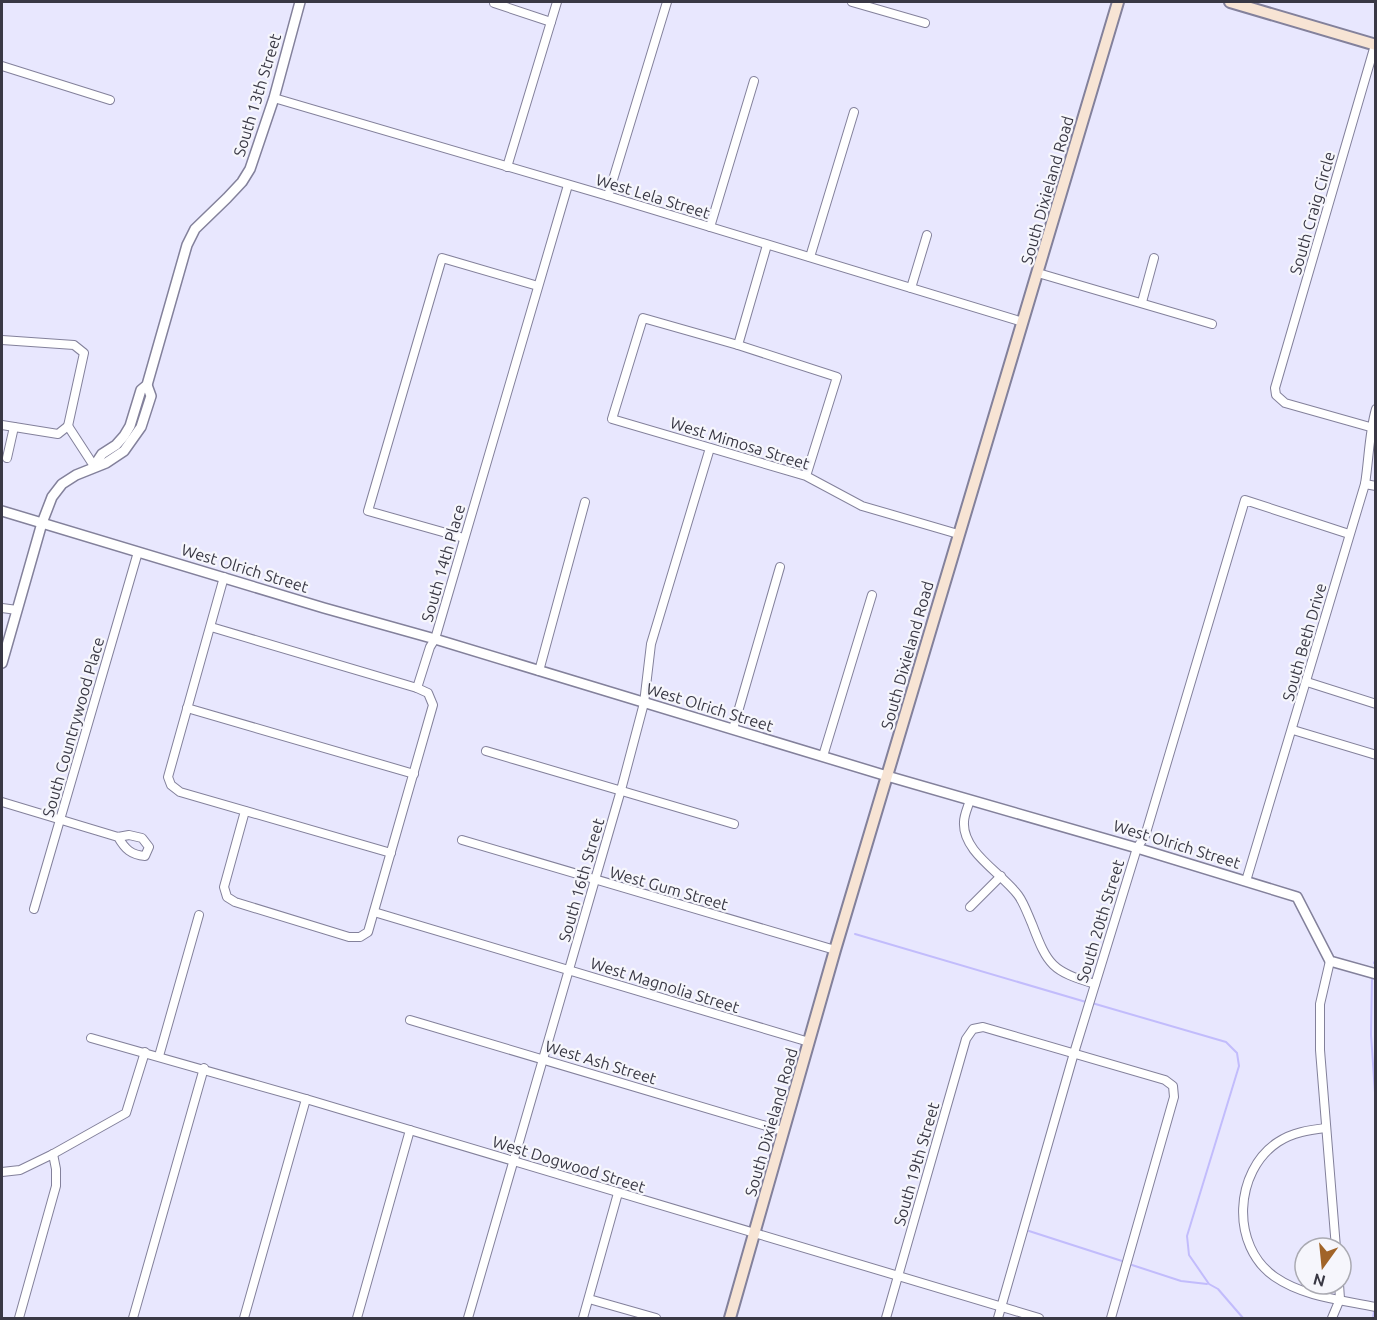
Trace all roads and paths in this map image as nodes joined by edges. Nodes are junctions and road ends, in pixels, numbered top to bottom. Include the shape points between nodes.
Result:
1 (300, 2) edge
2 (557, 2) edge
3 (667, 2) edge
4 (852, 2) edge
5 (1118, 2) edge
6 (1230, 2) edge
7 (494, 3) edge
8 (551, 22) junction
9 (925, 23) dead end
10 (1375, 45) edge
11 (2, 66) edge
12 (754, 81) dead end
13 (274, 98) junction
14 (110, 99) dead end
15 (854, 112) dead end
16 (507, 167) junction
17 (568, 185) junction
18 (608, 196) junction
19 (710, 228) junction
20 (927, 235) dead end
21 (767, 245) junction
22 (810, 257) junction
23 (1154, 258) dead end
24 (1038, 273) junction
25 (538, 286) junction
26 (911, 288) junction
27 (1142, 303) junction
28 (1023, 322) junction
29 (1212, 324) dead end
30 (2, 340) edge
31 (738, 345) junction
32 (1376, 409) edge
33 (2, 425) edge
34 (68, 426) junction
35 (14, 427) junction
36 (1370, 428) junction
37 (710, 448) junction
38 (6, 459) dead end
39 (94, 466) junction
40 (806, 476) junction
41 (1365, 484) junction
42 (1376, 486) edge
43 (585, 502) dead end
44 (2, 511) edge
45 (42, 523) junction
46 (958, 534) junction
47 (1349, 534) junction
48 (464, 538) junction
49 (138, 552) junction
50 (780, 567) dead end
51 (225, 578) junction
52 (872, 595) dead end
53 (2, 608) edge
54 (17, 610) junction
55 (211, 627) junction
56 (435, 639) junction
57 (2, 663) edge
58 (539, 671) junction
59 (1307, 682) junction
60 (417, 688) junction
61 (644, 703) junction
62 (1376, 704) edge
63 (188, 708) junction
64 (733, 729) junction
65 (1293, 730) junction
66 (486, 751) dead end
67 (1376, 755) edge
68 (823, 756) junction
69 (414, 774) junction
70 (887, 776) junction
71 (621, 790) junction
72 (970, 800) junction
73 (2, 802) edge
74 (245, 811) junction
75 (61, 821) junction
76 (734, 824) dead end
77 (118, 837) dead end
78 (462, 840) dead end
79 (1137, 848) junction
80 (391, 853) junction
81 (1001, 876) junction
82 (594, 880) junction
83 (1246, 881) junction
84 (970, 907) dead end
85 (34, 909) dead end
86 (374, 912) junction
87 (200, 915) dead end
88 (835, 950) junction
89 (1330, 961) junction
90 (568, 970) junction
91 (1376, 974) edge
92 (1095, 984) junction
93 (410, 1020) dead end
94 (91, 1038) dead end
95 (809, 1042) junction
96 (145, 1052) junction
97 (1074, 1053) junction
98 (159, 1056) junction
99 (543, 1059) junction
100 (204, 1068) junction
101 (306, 1098) junction
102 (1326, 1128) junction
103 (410, 1130) junction
104 (783, 1131) junction
105 (53, 1154) junction
106 (513, 1162) junction
107 (2, 1172) edge
108 (618, 1193) junction
109 (754, 1234) junction
110 (1335, 1236) edge
111 (897, 1276) junction
112 (1340, 1296) edge
113 (589, 1299) junction
114 (1340, 1299) junction
115 (1002, 1307) junction
116 (1376, 1307) edge
117 (19, 1318) edge
118 (132, 1318) edge
119 (244, 1318) edge
120 (357, 1318) edge
121 (468, 1318) edge
122 (583, 1318) edge
123 (656, 1318) edge
124 (730, 1318) edge
125 (886, 1318) edge
126 (998, 1318) edge
127 (1040, 1318) edge
128 (1111, 1318) edge
129 (1332, 1318) edge

1 - 13 street, South 13th Street
2 - 8 street
3 - 18 street
4 - 9 street
5 - 24 main road, South Dixieland Road
6 - 10 main road
7 - 8 street
8 - 16 street
10 - 36 street, South Craig Circle via 1275,388 1285,403
11 - 14 street
12 - 19 street
13 - 16 street, West Lela Street
13 - 39 street, South 13th Street via 250,169 195,229 187,245 147,385 151,396 141,427 124,450
15 - 22 street
16 - 17 street, West Lela Street
17 - 18 street, West Lela Street
17 - 25 street, South 14th Place
18 - 19 street, West Lela Street
19 - 21 street, West Lela Street
20 - 26 street
21 - 22 street, West Lela Street
21 - 31 street
22 - 26 street, West Lela Street
23 - 27 street
24 - 27 street
24 - 28 main road, South Dixieland Road
25 - 48 street, South 14th Place
25 - 48 street via 442,258 368,511
26 - 28 street, West Lela Street
27 - 29 street
28 - 46 main road, South Dixieland Road
30 - 34 street via 74,345 84,353
31 - 37 street, West Mimosa Street via 643,318 612,419
31 - 40 street via 837,377
32 - 36 street, South Beth Drive
33 - 35 street
34 - 35 street via 58,434
34 - 39 street
35 - 38 street
36 - 41 street, South Beth Drive
37 - 40 street, West Mimosa Street
37 - 61 street, South 16th Street via 651,644
39 - 45 street, South 13th Street via 63,484 52,496
40 - 46 street, West Mimosa Street via 862,506
41 - 42 street
41 - 47 street, South Beth Drive
43 - 58 street
44 - 45 street, West Olrich Street
45 - 49 street, West Olrich Street
45 - 54 street, South 13th Street
46 - 70 main road, South Dixieland Road
47 - 59 street, South Beth Drive
47 - 79 street, South 20th Street via 1245,500 1145,837
48 - 56 street, South 14th Place
49 - 51 street, West Olrich Street
49 - 75 street, South Countrywood Place
50 - 64 street
51 - 55 street
51 - 56 street, West Olrich Street
52 - 68 street
53 - 54 street
54 - 57 street, South 13th Street
55 - 60 street
55 - 63 street
56 - 58 street, West Olrich Street
56 - 60 street, South 14th Place
58 - 61 street, West Olrich Street
59 - 62 street
59 - 65 street, South Beth Drive
60 - 69 street via 428,693 433,705
61 - 64 street, West Olrich Street
61 - 71 street, South 16th Street
63 - 69 street
63 - 74 street via 168,777 171,785 180,792
64 - 68 street, West Olrich Street
65 - 67 street
65 - 83 street, South Beth Drive
66 - 71 street
68 - 70 street, West Olrich Street
69 - 80 street
70 - 72 street, West Olrich Street
70 - 88 main road, South Dixieland Road
71 - 76 street
71 - 82 street, South 16th Street
72 - 79 street, West Olrich Street
72 - 81 street via 963,821 965,835 972,848
73 - 75 street
74 - 80 street
74 - 86 street via 224,891 227,897 349,937 360,938 368,932
75 - 77 street
75 - 85 street, South Countrywood Place
78 - 82 street, West Gum Street
79 - 83 street, West Olrich Street
79 - 92 street, South 20th Street
80 - 86 street
81 - 84 street
81 - 92 street via 1018,895 1048,960 1066,975
82 - 88 street, West Gum Street
82 - 90 street, South 16th Street
83 - 89 street, West Olrich Street via 1297,897
86 - 90 street, West Magnolia Street
87 - 98 street
88 - 95 main road, South Dixieland Road
89 - 91 street
89 - 102 street via 1320,1004
90 - 95 street, West Magnolia Street
90 - 99 street, South 16th Street
92 - 97 street, South 20th Street
93 - 99 street, West Ash Street
94 - 96 street, West Dogwood Street
95 - 104 main road, South Dixieland Road
96 - 98 street, West Dogwood Street
96 - 105 street via 126,1113
97 - 111 street, South 19th Street via 983,1027 973,1029 966,1039
97 - 115 street, South 20th Street
97 - 128 street via 1165,1080 1173,1086 1174,1097
98 - 100 street, West Dogwood Street
99 - 104 street, West Ash Street
99 - 106 street, South 16th Street
100 - 101 street, West Dogwood Street
100 - 118 street
101 - 103 street, West Dogwood Street
101 - 119 street
102 - 110 street
102 - 114 street via 1298,1132 1278,1142 1261,1158 1251,1173 1242,1210 1245,1236 1255,1256 1273,1276 1294,1288
103 - 106 street, West Dogwood Street
103 - 120 street
104 - 109 main road, South Dixieland Road
105 - 107 street via 20,1170
105 - 117 street via 56,1186
106 - 108 street, West Dogwood Street
106 - 121 street, South 16th Street
108 - 109 street, West Dogwood Street
108 - 113 street
109 - 111 street, West Dogwood Street
109 - 124 main road, South Dixieland Road
111 - 115 street, West Dogwood Street
111 - 125 street, South 19th Street
112 - 114 street
113 - 122 street
113 - 123 street
114 - 116 street
114 - 129 street
115 - 126 street, South 20th Street
115 - 127 street, West Dogwood Street

